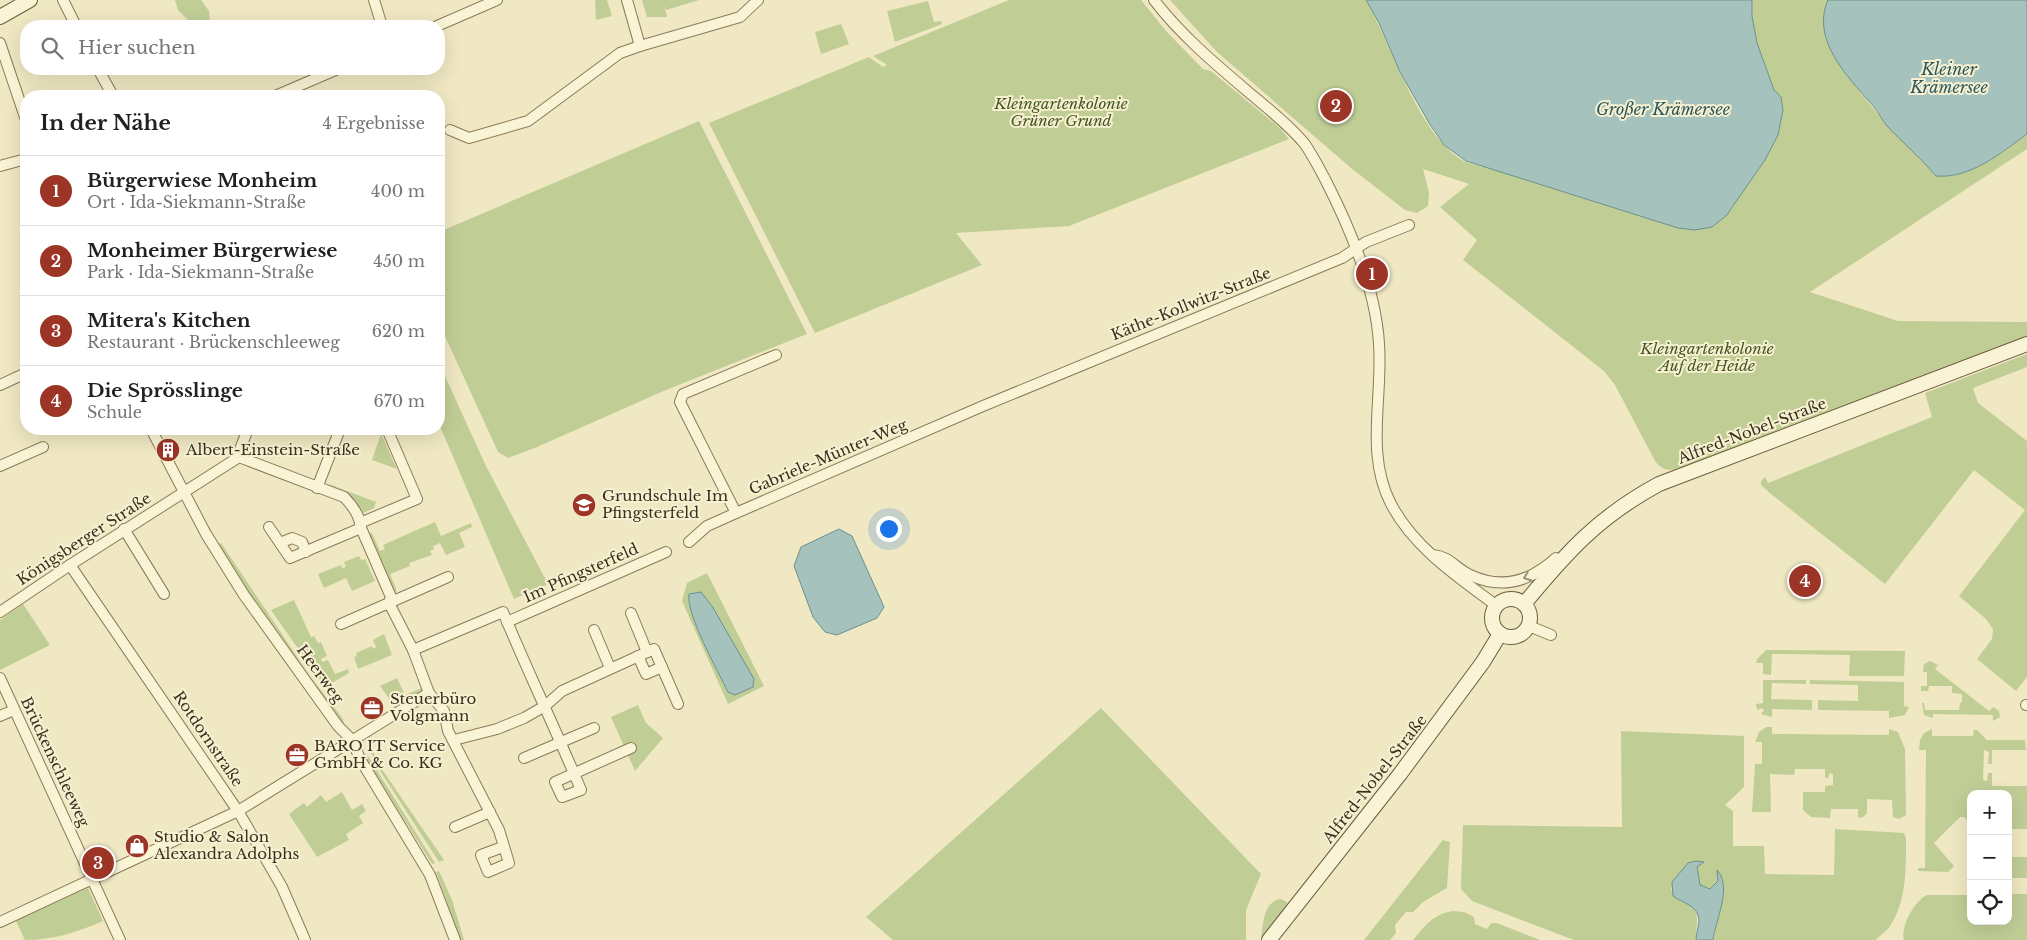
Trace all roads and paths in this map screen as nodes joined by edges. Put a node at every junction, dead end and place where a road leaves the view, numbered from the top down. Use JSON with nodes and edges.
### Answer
{"nodes":[{"id":1,"x":30,"y":0,"type":"edge"},
{"id":2,"x":63,"y":0,"type":"edge"},
{"id":3,"x":374,"y":0,"type":"edge"},
{"id":4,"x":497,"y":0,"type":"edge"},
{"id":5,"x":627,"y":0,"type":"edge"},
{"id":6,"x":758,"y":0,"type":"edge"},
{"id":7,"x":1154,"y":0,"type":"edge"},
{"id":8,"x":0,"y":17,"type":"edge"},
{"id":9,"x":73,"y":20,"type":"edge"},
{"id":10,"x":380,"y":20,"type":"edge"},
{"id":11,"x":445,"y":23,"type":"edge"},
{"id":12,"x":0,"y":44,"type":"edge"},
{"id":13,"x":640,"y":46,"type":"junction"},
{"id":14,"x":101,"y":75,"type":"edge"},
{"id":15,"x":324,"y":75,"type":"edge"},
{"id":16,"x":110,"y":90,"type":"edge"},
{"id":17,"x":289,"y":90,"type":"edge"},
{"id":18,"x":20,"y":102,"type":"edge"},
{"id":19,"x":450,"y":130,"type":"dead end"},
{"id":20,"x":20,"y":161,"type":"edge"},
{"id":21,"x":0,"y":166,"type":"edge"},
{"id":22,"x":1409,"y":225,"type":"dead end"},
{"id":23,"x":1355,"y":249,"type":"junction"},
{"id":24,"x":2027,"y":344,"type":"edge"},
{"id":25,"x":776,"y":355,"type":"dead end"},
{"id":26,"x":20,"y":376,"type":"edge"},
{"id":27,"x":0,"y":385,"type":"edge"},
{"id":28,"x":983,"y":406,"type":"joint"},
{"id":29,"x":154,"y":435,"type":"edge"},
{"id":30,"x":246,"y":435,"type":"edge"},
{"id":31,"x":338,"y":435,"type":"edge"},
{"id":32,"x":390,"y":435,"type":"edge"},
{"id":33,"x":43,"y":447,"type":"dead end"},
{"id":34,"x":239,"y":457,"type":"junction"},
{"id":35,"x":0,"y":466,"type":"edge"},
{"id":36,"x":317,"y":488,"type":"junction"},
{"id":37,"x":186,"y":491,"type":"junction"},
{"id":38,"x":736,"y":513,"type":"junction"},
{"id":39,"x":360,"y":526,"type":"junction"},
{"id":40,"x":270,"y":527,"type":"dead end"},
{"id":41,"x":124,"y":529,"type":"junction"},
{"id":42,"x":689,"y":542,"type":"dead end"},
{"id":43,"x":280,"y":544,"type":"junction"},
{"id":44,"x":306,"y":552,"type":"junction"},
{"id":45,"x":666,"y":552,"type":"dead end"},
{"id":46,"x":1568,"y":553,"type":"junction"},
{"id":47,"x":1432,"y":555,"type":"junction"},
{"id":48,"x":70,"y":565,"type":"junction"},
{"id":49,"x":448,"y":577,"type":"dead end"},
{"id":50,"x":164,"y":594,"type":"dead end"},
{"id":51,"x":389,"y":603,"type":"junction"},
{"id":52,"x":1524,"y":604,"type":"junction"},
{"id":53,"x":1497,"y":606,"type":"junction"},
{"id":54,"x":0,"y":612,"type":"edge"},
{"id":55,"x":631,"y":614,"type":"dead end"},
{"id":56,"x":505,"y":617,"type":"junction"},
{"id":57,"x":341,"y":624,"type":"dead end"},
{"id":58,"x":1529,"y":626,"type":"junction"},
{"id":59,"x":594,"y":630,"type":"dead end"},
{"id":60,"x":1500,"y":634,"type":"junction"},
{"id":61,"x":1551,"y":634,"type":"dead end"},
{"id":62,"x":414,"y":650,"type":"junction"},
{"id":63,"x":643,"y":654,"type":"junction"},
{"id":64,"x":662,"y":667,"type":"junction"},
{"id":65,"x":610,"y":668,"type":"junction"},
{"id":66,"x":0,"y":678,"type":"edge"},
{"id":67,"x":429,"y":694,"type":"junction"},
{"id":68,"x":678,"y":704,"type":"dead end"},
{"id":69,"x":545,"y":706,"type":"junction"},
{"id":70,"x":14,"y":710,"type":"junction"},
{"id":71,"x":0,"y":716,"type":"edge"},
{"id":72,"x":594,"y":728,"type":"dead end"},
{"id":73,"x":352,"y":740,"type":"junction"},
{"id":74,"x":454,"y":740,"type":"junction"},
{"id":75,"x":560,"y":743,"type":"junction"},
{"id":76,"x":631,"y":748,"type":"dead end"},
{"id":77,"x":524,"y":758,"type":"dead end"},
{"id":78,"x":238,"y":811,"type":"junction"},
{"id":79,"x":490,"y":812,"type":"junction"},
{"id":80,"x":454,"y":827,"type":"dead end"},
{"id":81,"x":503,"y":846,"type":"dead end"},
{"id":82,"x":93,"y":880,"type":"junction"},
{"id":83,"x":0,"y":922,"type":"edge"},
{"id":84,"x":120,"y":940,"type":"edge"},
{"id":85,"x":304,"y":940,"type":"edge"},
{"id":86,"x":455,"y":940,"type":"edge"},
{"id":87,"x":1269,"y":940,"type":"edge"}],
"edges":[{"from":1,"to":8,"type":"street"},
{"from":2,"to":9,"type":"street"},
{"from":3,"to":10,"type":"street"},
{"from":4,"to":11,"type":"street"},
{"from":5,"to":13,"type":"street"},
{"from":6,"to":13,"type":"street"},
{"from":7,"to":23,"type":"street"},
{"from":12,"to":18,"type":"street"},
{"from":13,"to":19,"type":"street"},
{"from":14,"to":16,"type":"street"},
{"from":15,"to":17,"type":"street"},
{"from":20,"to":21,"type":"street"},
{"from":22,"to":23,"type":"street","name":"Käthe-Kollwitz-Straße"},
{"from":23,"to":28,"type":"street","name":"Käthe-Kollwitz-Straße"},
{"from":23,"to":47,"type":"street"},
{"from":24,"to":46,"type":"street","name":"Alfred-Nobel-Straße"},
{"from":25,"to":38,"type":"street"},
{"from":26,"to":27,"type":"street"},
{"from":28,"to":38,"type":"street","name":"Gabriele-Münter-Weg"},
{"from":29,"to":37,"type":"street","name":"Heerweg"},
{"from":30,"to":34,"type":"street"},
{"from":31,"to":36,"type":"street"},
{"from":32,"to":39,"type":"street"},
{"from":33,"to":35,"type":"street"},
{"from":34,"to":36,"type":"street"},
{"from":34,"to":37,"type":"street"},
{"from":36,"to":39,"type":"street"},
{"from":37,"to":41,"type":"street","name":"Königsberger Straße"},
{"from":37,"to":73,"type":"street","name":"Heerweg"},
{"from":38,"to":42,"type":"street","name":"Gabriele-Münter-Weg"},
{"from":39,"to":44,"type":"street"},
{"from":39,"to":51,"type":"street"},
{"from":40,"to":43,"type":"street"},
{"from":41,"to":48,"type":"street","name":"Königsberger Straße"},
{"from":41,"to":50,"type":"street"},
{"from":43,"to":44,"type":"street"},
{"from":43,"to":44,"type":"street"},
{"from":45,"to":56,"type":"street","name":"Im Pfingsterfeld"},
{"from":46,"to":47,"type":"street","one_way":true},
{"from":46,"to":52,"type":"street","name":"Alfred-Nobel-Straße"},
{"from":47,"to":53,"type":"street"},
{"from":48,"to":54,"type":"street","name":"Königsberger Straße"},
{"from":48,"to":78,"type":"street","name":"Rotdornstraße"},
{"from":49,"to":51,"type":"street"},
{"from":51,"to":57,"type":"street"},
{"from":51,"to":62,"type":"street"},
{"from":52,"to":53,"type":"street"},
{"from":52,"to":58,"type":"street"},
{"from":53,"to":60,"type":"street"},
{"from":55,"to":63,"type":"street"},
{"from":56,"to":62,"type":"street","name":"Im Pfingsterfeld"},
{"from":56,"to":69,"type":"street"},
{"from":58,"to":60,"type":"street"},
{"from":58,"to":61,"type":"street"},
{"from":59,"to":65,"type":"street"},
{"from":60,"to":87,"type":"street","name":"Alfred-Nobel-Straße"},
{"from":62,"to":67,"type":"street"},
{"from":63,"to":64,"type":"street"},
{"from":63,"to":64,"type":"street"},
{"from":63,"to":65,"type":"street"},
{"from":64,"to":68,"type":"street"},
{"from":65,"to":69,"type":"street"},
{"from":66,"to":70,"type":"street","name":"Brückenschleeweg"},
{"from":67,"to":73,"type":"street"},
{"from":67,"to":74,"type":"street"},
{"from":69,"to":74,"type":"street"},
{"from":69,"to":75,"type":"street"},
{"from":70,"to":71,"type":"street"},
{"from":70,"to":82,"type":"street","name":"Brückenschleeweg"},
{"from":72,"to":75,"type":"street"},
{"from":73,"to":78,"type":"street"},
{"from":73,"to":86,"type":"street","name":"Heerweg"},
{"from":74,"to":79,"type":"street"},
{"from":75,"to":76,"type":"street"},
{"from":75,"to":77,"type":"street"},
{"from":78,"to":82,"type":"street"},
{"from":78,"to":85,"type":"street","name":"Rotdornstraße"},
{"from":79,"to":80,"type":"street"},
{"from":79,"to":81,"type":"street"},
{"from":82,"to":83,"type":"street"},
{"from":82,"to":84,"type":"street","name":"Brückenschleeweg"}]}
